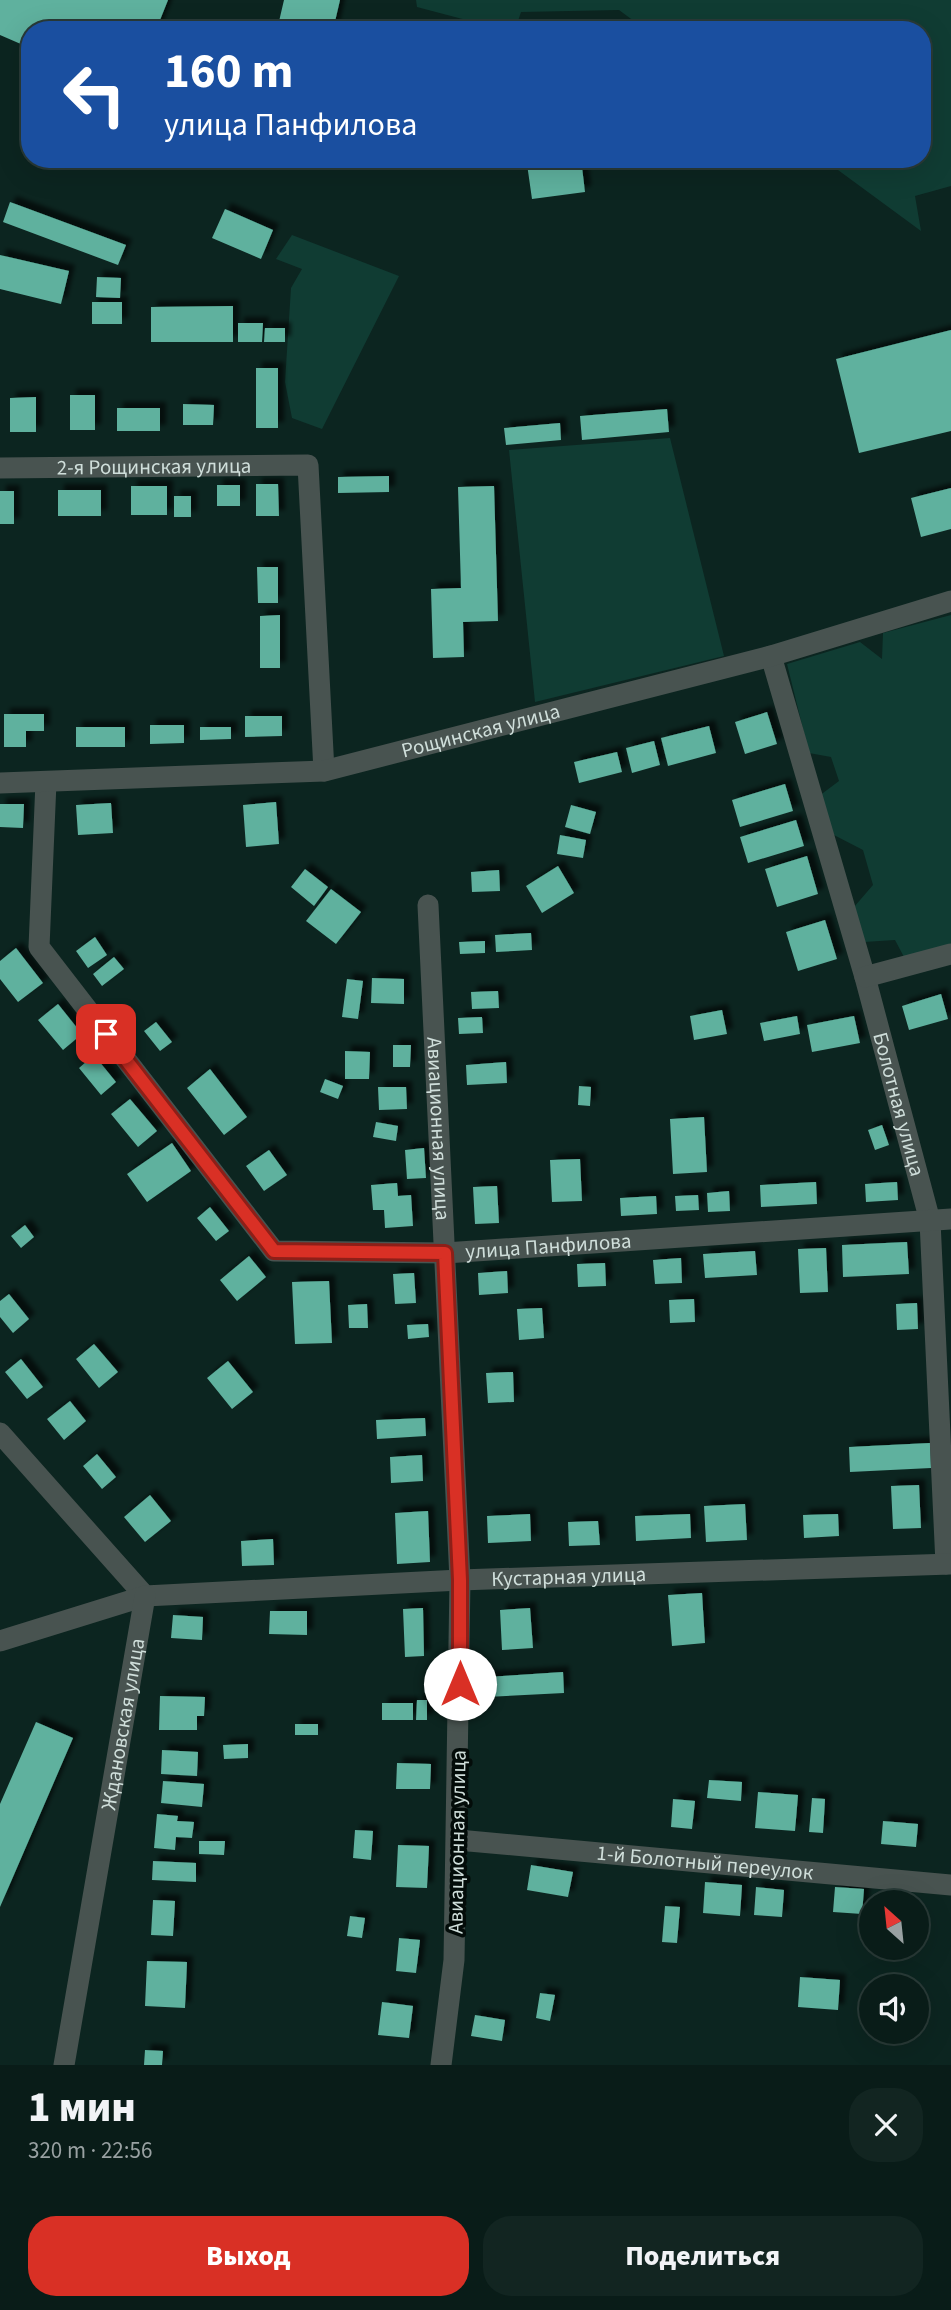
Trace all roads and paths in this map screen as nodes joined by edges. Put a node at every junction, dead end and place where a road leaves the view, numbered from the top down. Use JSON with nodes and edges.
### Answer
{"nodes":[{"id":1,"x":0,"y":468,"type":"edge"},
{"id":2,"x":951,"y":601,"type":"edge"},
{"id":3,"x":771,"y":656,"type":"junction"},
{"id":4,"x":324,"y":771,"type":"junction"},
{"id":5,"x":46,"y":782,"type":"junction"},
{"id":6,"x":0,"y":783,"type":"edge"},
{"id":7,"x":428,"y":905,"type":"dead end"},
{"id":8,"x":951,"y":954,"type":"edge"},
{"id":9,"x":865,"y":977,"type":"junction"},
{"id":10,"x":940,"y":1220,"type":"edge"},
{"id":11,"x":445,"y":1253,"type":"junction"},
{"id":12,"x":0,"y":1433,"type":"edge"},
{"id":13,"x":948,"y":1564,"type":"edge"},
{"id":14,"x":460,"y":1580,"type":"junction"},
{"id":15,"x":145,"y":1596,"type":"junction"},
{"id":16,"x":0,"y":1641,"type":"edge"},
{"id":17,"x":458,"y":1840,"type":"junction"},
{"id":18,"x":951,"y":1885,"type":"edge"},
{"id":19,"x":64,"y":2065,"type":"edge"},
{"id":20,"x":441,"y":2065,"type":"edge"}],
"edges":[{"from":1,"to":4,"type":"street","name":"2-я Рощинская улица"},
{"from":2,"to":3,"type":"street","name":"Рощинская улица"},
{"from":3,"to":4,"type":"street","name":"Рощинская улица"},
{"from":3,"to":9,"type":"street","name":"Болотная улица"},
{"from":4,"to":5,"type":"street","name":"Рощинская улица"},
{"from":5,"to":6,"type":"street","name":"Рощинская улица"},
{"from":5,"to":11,"type":"street","name":"улица Панфилова"},
{"from":7,"to":11,"type":"street","name":"Авиационная улица"},
{"from":8,"to":9,"type":"street"},
{"from":9,"to":10,"type":"street","name":"Болотная улица"},
{"from":10,"to":11,"type":"street","name":"улица Панфилова"},
{"from":10,"to":13,"type":"street","name":"Болотная улица"},
{"from":11,"to":14,"type":"street","name":"Авиационная улица"},
{"from":12,"to":15,"type":"street"},
{"from":13,"to":14,"type":"street","name":"Кустарная улица"},
{"from":14,"to":15,"type":"street","name":"Кустарная улица"},
{"from":14,"to":17,"type":"street","name":"Авиационная улица"},
{"from":15,"to":16,"type":"street","name":"Кустарная улица"},
{"from":15,"to":19,"type":"street","name":"Ждановская улица"},
{"from":17,"to":18,"type":"street","name":"1-й Болотный переулок"},
{"from":17,"to":20,"type":"street","name":"Авиационная улица"}]}
